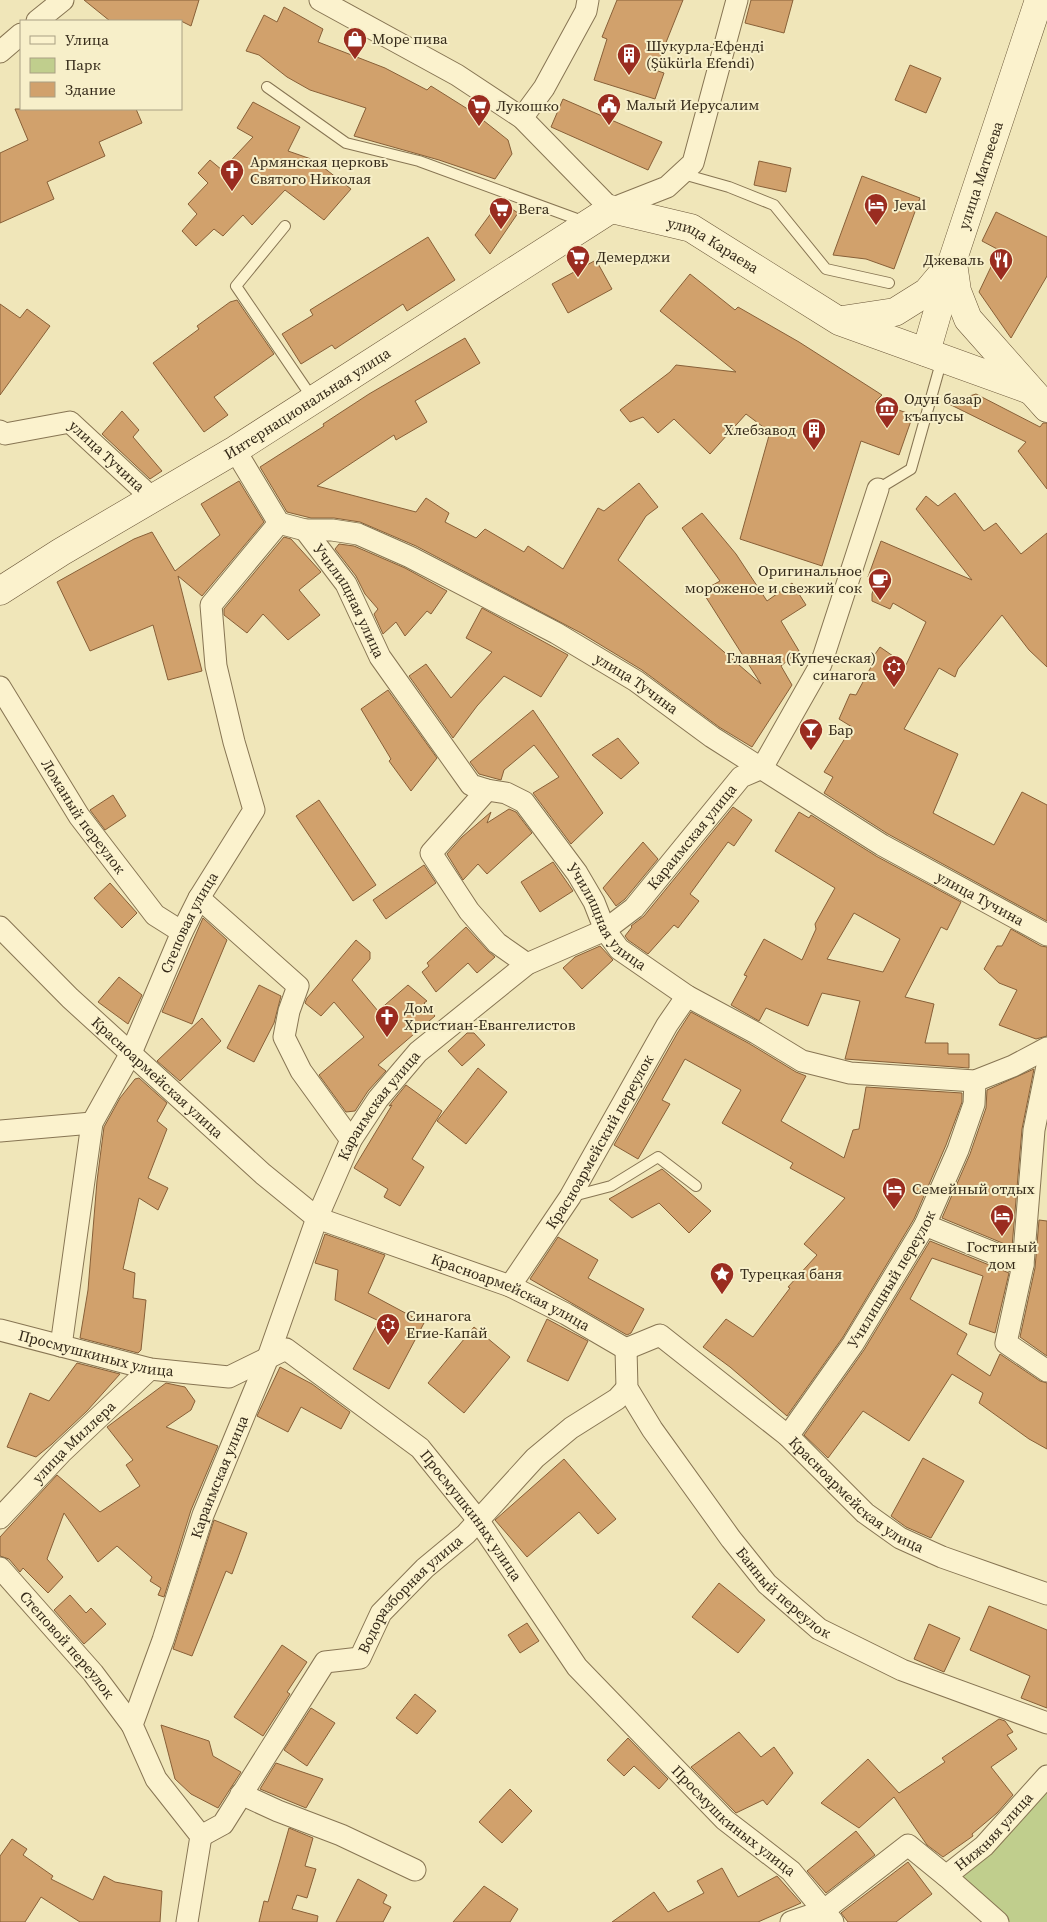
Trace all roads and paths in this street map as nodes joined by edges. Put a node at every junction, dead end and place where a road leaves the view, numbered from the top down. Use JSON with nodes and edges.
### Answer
{"nodes":[{"id":1,"x":63,"y":0,"type":"edge"},
{"id":2,"x":320,"y":0,"type":"edge"},
{"id":3,"x":588,"y":0,"type":"edge"},
{"id":4,"x":736,"y":0,"type":"edge"},
{"id":5,"x":1040,"y":0,"type":"edge"},
{"id":6,"x":38,"y":20,"type":"edge"},
{"id":7,"x":20,"y":35,"type":"edge"},
{"id":8,"x":0,"y":52,"type":"edge"},
{"id":9,"x":267,"y":87,"type":"dead end"},
{"id":10,"x":522,"y":118,"type":"junction"},
{"id":11,"x":682,"y":173,"type":"junction"},
{"id":12,"x":600,"y":216,"type":"junction"},
{"id":13,"x":285,"y":226,"type":"dead end"},
{"id":14,"x":953,"y":259,"type":"junction"},
{"id":15,"x":890,"y":283,"type":"dead end"},
{"id":16,"x":839,"y":321,"type":"junction"},
{"id":17,"x":934,"y":355,"type":"junction"},
{"id":18,"x":1038,"y":399,"type":"edge"},
{"id":19,"x":314,"y":400,"type":"junction"},
{"id":20,"x":2,"y":433,"type":"edge"},
{"id":21,"x":235,"y":450,"type":"junction"},
{"id":22,"x":878,"y":489,"type":"joint"},
{"id":23,"x":152,"y":498,"type":"junction"},
{"id":24,"x":279,"y":523,"type":"junction"},
{"id":25,"x":305,"y":530,"type":"junction"},
{"id":26,"x":0,"y":591,"type":"edge"},
{"id":27,"x":0,"y":687,"type":"edge"},
{"id":28,"x":762,"y":768,"type":"junction"},
{"id":29,"x":487,"y":790,"type":"junction"},
{"id":30,"x":199,"y":898,"type":"junction"},
{"id":31,"x":0,"y":927,"type":"edge"},
{"id":32,"x":605,"y":930,"type":"junction"},
{"id":33,"x":182,"y":932,"type":"junction"},
{"id":34,"x":1047,"y":936,"type":"edge"},
{"id":35,"x":526,"y":964,"type":"junction"},
{"id":36,"x":687,"y":996,"type":"junction"},
{"id":37,"x":1047,"y":1048,"type":"edge"},
{"id":38,"x":131,"y":1053,"type":"junction"},
{"id":39,"x":1047,"y":1066,"type":"edge"},
{"id":40,"x":975,"y":1082,"type":"junction"},
{"id":41,"x":92,"y":1123,"type":"junction"},
{"id":42,"x":0,"y":1131,"type":"edge"},
{"id":43,"x":351,"y":1140,"type":"junction"},
{"id":44,"x":696,"y":1186,"type":"dead end"},
{"id":45,"x":570,"y":1197,"type":"junction"},
{"id":46,"x":317,"y":1218,"type":"junction"},
{"id":47,"x":925,"y":1224,"type":"junction"},
{"id":48,"x":1023,"y":1265,"type":"junction"},
{"id":49,"x":510,"y":1286,"type":"junction"},
{"id":50,"x":0,"y":1330,"type":"edge"},
{"id":51,"x":61,"y":1346,"type":"junction"},
{"id":52,"x":626,"y":1349,"type":"junction"},
{"id":53,"x":267,"y":1360,"type":"junction"},
{"id":54,"x":150,"y":1369,"type":"junction"},
{"id":55,"x":1047,"y":1371,"type":"edge"},
{"id":56,"x":627,"y":1388,"type":"junction"},
{"id":57,"x":788,"y":1436,"type":"junction"},
{"id":58,"x":0,"y":1518,"type":"edge"},
{"id":59,"x":478,"y":1520,"type":"junction"},
{"id":60,"x":0,"y":1568,"type":"edge"},
{"id":61,"x":1047,"y":1594,"type":"edge"},
{"id":62,"x":1047,"y":1724,"type":"edge"},
{"id":63,"x":132,"y":1725,"type":"junction"},
{"id":64,"x":1047,"y":1776,"type":"edge"},
{"id":65,"x":241,"y":1794,"type":"junction"},
{"id":66,"x":202,"y":1836,"type":"junction"},
{"id":67,"x":414,"y":1870,"type":"dead end"},
{"id":68,"x":946,"y":1876,"type":"junction"},
{"id":69,"x":828,"y":1917,"type":"edge"},
{"id":70,"x":187,"y":1922,"type":"edge"},
{"id":71,"x":791,"y":1922,"type":"edge"},
{"id":72,"x":998,"y":1922,"type":"edge"}],
"edges":[{"from":1,"to":6,"type":"street"},
{"from":2,"to":10,"type":"street"},
{"from":3,"to":10,"type":"street"},
{"from":4,"to":11,"type":"street"},
{"from":5,"to":14,"type":"main road","name":"улица Матвеева"},
{"from":7,"to":8,"type":"street"},
{"from":9,"to":12,"type":"lane"},
{"from":10,"to":12,"type":"street"},
{"from":11,"to":12,"type":"street"},
{"from":11,"to":15,"type":"lane"},
{"from":12,"to":16,"type":"main road","name":"улица Караева"},
{"from":12,"to":19,"type":"main road","name":"Интернациональная улица"},
{"from":13,"to":19,"type":"lane"},
{"from":14,"to":16,"type":"main road"},
{"from":14,"to":17,"type":"main road","name":"улица Матвеева"},
{"from":14,"to":18,"type":"main road"},
{"from":16,"to":17,"type":"main road","name":"улица Караева"},
{"from":17,"to":18,"type":"main road","name":"улица Караева"},
{"from":17,"to":22,"type":"lane"},
{"from":19,"to":21,"type":"main road","name":"Интернациональная улица"},
{"from":20,"to":23,"type":"street","name":"улица Тучина"},
{"from":21,"to":23,"type":"main road","name":"Интернациональная улица"},
{"from":21,"to":24,"type":"street"},
{"from":22,"to":28,"type":"street"},
{"from":23,"to":26,"type":"main road","name":"Интернациональная улица"},
{"from":24,"to":25,"type":"street","name":"улица Тучина"},
{"from":24,"to":30,"type":"street","name":"Степовая улица"},
{"from":25,"to":28,"type":"street","name":"улица Тучина"},
{"from":25,"to":29,"type":"street","name":"Училищная улица"},
{"from":27,"to":33,"type":"street","name":"Ломаный переулок"},
{"from":28,"to":32,"type":"street","name":"Караимская улица"},
{"from":28,"to":34,"type":"street","name":"улица Тучина"},
{"from":29,"to":32,"type":"street","name":"Училищная улица"},
{"from":29,"to":35,"type":"street"},
{"from":30,"to":33,"type":"street","name":"Степовая улица"},
{"from":30,"to":43,"type":"street"},
{"from":31,"to":38,"type":"street","name":"Красноармейская улица"},
{"from":32,"to":35,"type":"street","name":"Караимская улица"},
{"from":32,"to":36,"type":"street","name":"Училищная улица"},
{"from":33,"to":38,"type":"street","name":"Степовая улица"},
{"from":35,"to":43,"type":"street","name":"Караимская улица"},
{"from":36,"to":40,"type":"street","name":"Училищная улица"},
{"from":36,"to":45,"type":"street","name":"Красноармейский переулок"},
{"from":37,"to":40,"type":"street","name":"Училищная улица"},
{"from":38,"to":41,"type":"street","name":"Степовая улица"},
{"from":38,"to":46,"type":"street","name":"Красноармейская улица"},
{"from":39,"to":48,"type":"street"},
{"from":40,"to":47,"type":"street","name":"Училищный переулок"},
{"from":41,"to":42,"type":"street"},
{"from":41,"to":51,"type":"street","name":"Степовая улица"},
{"from":43,"to":46,"type":"street","name":"Караимская улица"},
{"from":44,"to":45,"type":"lane"},
{"from":45,"to":49,"type":"street","name":"Красноармейский переулок"},
{"from":46,"to":49,"type":"street","name":"Красноармейская улица"},
{"from":46,"to":53,"type":"street","name":"Караимская улица"},
{"from":47,"to":48,"type":"street"},
{"from":47,"to":57,"type":"street","name":"Училищный переулок"},
{"from":48,"to":55,"type":"street"},
{"from":49,"to":52,"type":"street","name":"Красноармейская улица"},
{"from":50,"to":51,"type":"street","name":"Просмушкиных улица"},
{"from":51,"to":54,"type":"street","name":"Просмушкиных улица"},
{"from":52,"to":56,"type":"street","name":"Банный переулок"},
{"from":52,"to":57,"type":"street","name":"Красноармейская улица"},
{"from":53,"to":54,"type":"street","name":"Просмушкиных улица"},
{"from":53,"to":59,"type":"street","name":"Просмушкиных улица"},
{"from":53,"to":63,"type":"street","name":"Караимская улица"},
{"from":54,"to":58,"type":"street","name":"улица Миллера"},
{"from":56,"to":59,"type":"street","name":"Водоразборная улица"},
{"from":56,"to":62,"type":"street","name":"Банный переулок"},
{"from":57,"to":61,"type":"street","name":"Красноармейская улица"},
{"from":59,"to":65,"type":"street","name":"Водоразборная улица"},
{"from":59,"to":69,"type":"street","name":"Просмушкиных улица"},
{"from":60,"to":63,"type":"street","name":"Степовой переулок"},
{"from":63,"to":66,"type":"street"},
{"from":64,"to":68,"type":"street","name":"Нижняя улица"},
{"from":65,"to":66,"type":"street","name":"Водоразборная улица"},
{"from":65,"to":67,"type":"street"},
{"from":66,"to":70,"type":"street"},
{"from":68,"to":69,"type":"street","name":"Нижняя улица"},
{"from":68,"to":72,"type":"street"},
{"from":69,"to":71,"type":"street","name":"Нижняя улица"}]}
